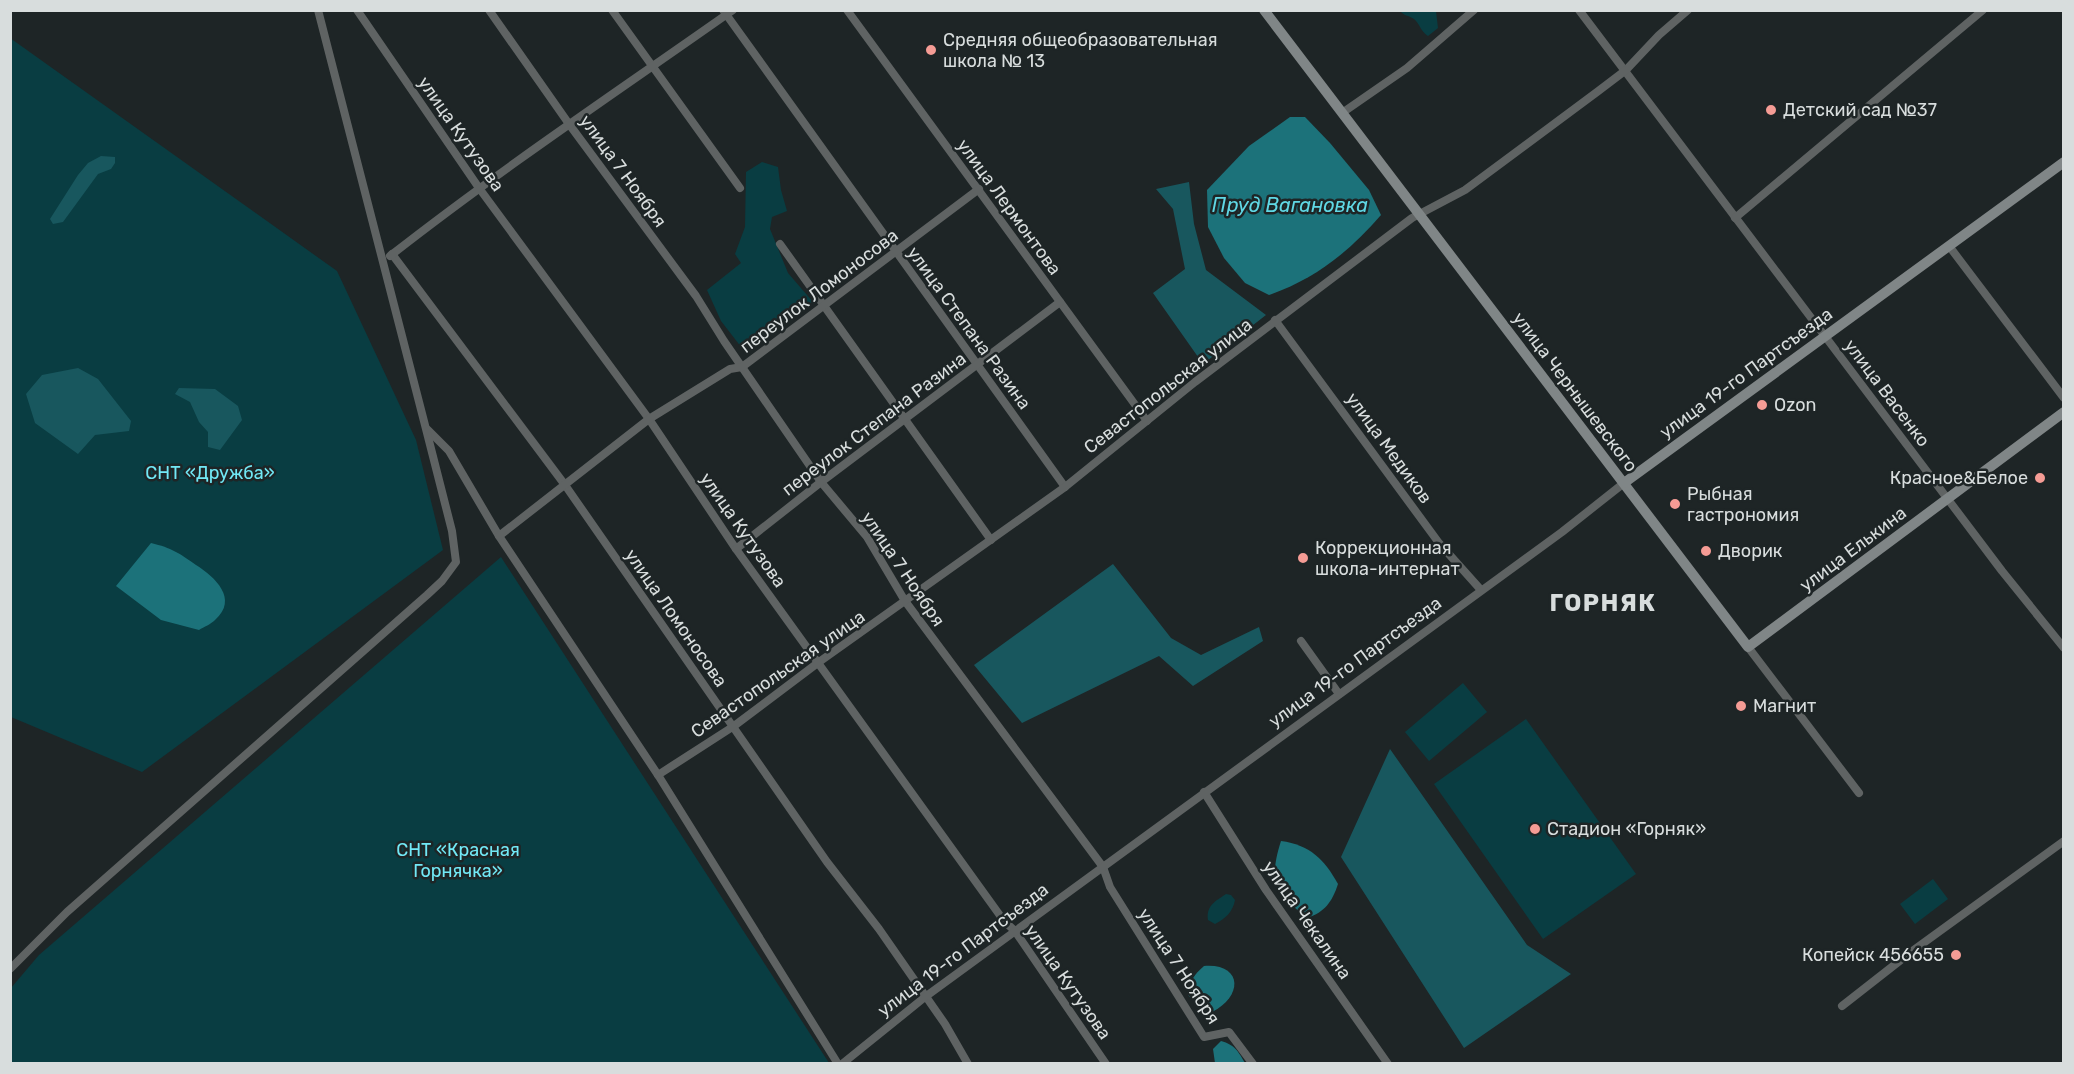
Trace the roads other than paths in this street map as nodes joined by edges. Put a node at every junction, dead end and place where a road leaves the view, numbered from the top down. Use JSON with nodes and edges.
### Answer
{"nodes":[{"id":1,"x":318,"y":10,"type":"edge"},
{"id":2,"x":357,"y":10,"type":"edge"},
{"id":3,"x":489,"y":10,"type":"edge"},
{"id":4,"x":612,"y":10,"type":"edge"},
{"id":5,"x":848,"y":10,"type":"edge"},
{"id":6,"x":1264,"y":10,"type":"edge"},
{"id":7,"x":1474,"y":10,"type":"edge"},
{"id":8,"x":1579,"y":10,"type":"edge"},
{"id":9,"x":1688,"y":10,"type":"edge"},
{"id":10,"x":1983,"y":10,"type":"edge"},
{"id":11,"x":728,"y":12,"type":"edge"},
{"id":12,"x":653,"y":67,"type":"junction"},
{"id":13,"x":1626,"y":70,"type":"junction"},
{"id":14,"x":1342,"y":113,"type":"junction"},
{"id":15,"x":569,"y":124,"type":"junction"},
{"id":16,"x":2064,"y":162,"type":"edge"},
{"id":17,"x":479,"y":188,"type":"junction"},
{"id":18,"x":740,"y":188,"type":"dead end"},
{"id":19,"x":979,"y":189,"type":"junction"},
{"id":20,"x":1418,"y":214,"type":"junction"},
{"id":21,"x":1735,"y":218,"type":"junction"},
{"id":22,"x":780,"y":244,"type":"dead end"},
{"id":23,"x":1949,"y":246,"type":"junction"},
{"id":24,"x":896,"y":252,"type":"junction"},
{"id":25,"x":392,"y":254,"type":"junction"},
{"id":26,"x":383,"y":262,"type":"junction"},
{"id":27,"x":1060,"y":302,"type":"junction"},
{"id":28,"x":824,"y":306,"type":"junction"},
{"id":29,"x":1275,"y":320,"type":"junction"},
{"id":30,"x":1825,"y":336,"type":"junction"},
{"id":31,"x":977,"y":365,"type":"junction"},
{"id":32,"x":742,"y":367,"type":"junction"},
{"id":33,"x":2064,"y":398,"type":"edge"},
{"id":34,"x":2064,"y":412,"type":"edge"},
{"id":35,"x":650,"y":419,"type":"junction"},
{"id":36,"x":904,"y":420,"type":"junction"},
{"id":37,"x":1147,"y":421,"type":"junction"},
{"id":38,"x":426,"y":429,"type":"junction"},
{"id":39,"x":821,"y":482,"type":"junction"},
{"id":40,"x":1624,"y":483,"type":"junction"},
{"id":41,"x":565,"y":485,"type":"junction"},
{"id":42,"x":1065,"y":487,"type":"junction"},
{"id":43,"x":1948,"y":498,"type":"junction"},
{"id":44,"x":500,"y":536,"type":"junction"},
{"id":45,"x":991,"y":540,"type":"junction"},
{"id":46,"x":736,"y":549,"type":"junction"},
{"id":47,"x":1481,"y":590,"type":"junction"},
{"id":48,"x":905,"y":602,"type":"junction"},
{"id":49,"x":1301,"y":641,"type":"dead end"},
{"id":50,"x":1749,"y":647,"type":"junction"},
{"id":51,"x":2064,"y":648,"type":"edge"},
{"id":52,"x":819,"y":662,"type":"junction"},
{"id":53,"x":1339,"y":694,"type":"junction"},
{"id":54,"x":734,"y":726,"type":"junction"},
{"id":55,"x":658,"y":775,"type":"junction"},
{"id":56,"x":1204,"y":792,"type":"junction"},
{"id":57,"x":1859,"y":793,"type":"dead end"},
{"id":58,"x":2064,"y":841,"type":"edge"},
{"id":59,"x":1103,"y":867,"type":"junction"},
{"id":60,"x":1015,"y":931,"type":"junction"},
{"id":61,"x":10,"y":969,"type":"edge"},
{"id":62,"x":926,"y":997,"type":"junction"},
{"id":63,"x":1842,"y":1006,"type":"dead end"},
{"id":64,"x":840,"y":1064,"type":"edge"},
{"id":65,"x":968,"y":1064,"type":"edge"},
{"id":66,"x":1106,"y":1064,"type":"edge"},
{"id":67,"x":1253,"y":1064,"type":"edge"},
{"id":68,"x":1388,"y":1064,"type":"edge"}],
"edges":[{"from":1,"to":26,"type":"street"},
{"from":2,"to":17,"type":"street","name":"улица Кутузова"},
{"from":3,"to":15,"type":"street","name":"улица 7 Ноября"},
{"from":4,"to":12,"type":"street"},
{"from":5,"to":19,"type":"street","name":"улица Лермонтова"},
{"from":6,"to":14,"type":"street","name":"улица Чернышевского"},
{"from":7,"to":14,"type":"street"},
{"from":8,"to":13,"type":"street","name":"улица Васенко"},
{"from":9,"to":13,"type":"street","name":"Севастопольская улица"},
{"from":10,"to":21,"type":"street"},
{"from":11,"to":12,"type":"street"},
{"from":11,"to":24,"type":"street","name":"улица Степана Разина"},
{"from":12,"to":15,"type":"street"},
{"from":12,"to":18,"type":"street"},
{"from":13,"to":20,"type":"street","name":"Севастопольская улица"},
{"from":13,"to":21,"type":"street","name":"улица Васенко"},
{"from":14,"to":20,"type":"street","name":"улица Чернышевского"},
{"from":15,"to":17,"type":"street"},
{"from":15,"to":32,"type":"street","name":"улица 7 Ноября"},
{"from":16,"to":23,"type":"street","name":"улица 19-го Партсъезда"},
{"from":17,"to":25,"type":"street"},
{"from":17,"to":35,"type":"street","name":"улица Кутузова"},
{"from":19,"to":24,"type":"street","name":"переулок Ломоносова"},
{"from":19,"to":27,"type":"street","name":"улица Лермонтова"},
{"from":20,"to":29,"type":"street","name":"Севастопольская улица"},
{"from":20,"to":40,"type":"street","name":"улица Чернышевского"},
{"from":21,"to":30,"type":"street","name":"улица Васенко"},
{"from":22,"to":28,"type":"street"},
{"from":23,"to":30,"type":"street","name":"улица 19-го Партсъезда"},
{"from":23,"to":33,"type":"street"},
{"from":24,"to":28,"type":"street","name":"переулок Ломоносова"},
{"from":24,"to":31,"type":"street","name":"улица Степана Разина"},
{"from":25,"to":26,"type":"street"},
{"from":25,"to":41,"type":"street","name":"улица Ломоносова"},
{"from":26,"to":38,"type":"street"},
{"from":27,"to":31,"type":"street","name":"переулок Степана Разина"},
{"from":27,"to":37,"type":"street","name":"улица Лермонтова"},
{"from":28,"to":32,"type":"street","name":"переулок Ломоносова"},
{"from":28,"to":36,"type":"street"},
{"from":29,"to":37,"type":"street","name":"Севастопольская улица"},
{"from":29,"to":47,"type":"street","name":"улица Медиков"},
{"from":30,"to":40,"type":"street","name":"улица 19-го Партсъезда"},
{"from":30,"to":43,"type":"street","name":"улица Васенко"},
{"from":31,"to":36,"type":"street","name":"переулок Степана Разина"},
{"from":31,"to":42,"type":"street","name":"улица Степана Разина"},
{"from":32,"to":35,"type":"street","name":"переулок Ломоносова"},
{"from":32,"to":39,"type":"street","name":"улица 7 Ноября"},
{"from":34,"to":43,"type":"street","name":"улица Елькина"},
{"from":35,"to":41,"type":"street","name":"переулок Ломоносова"},
{"from":35,"to":46,"type":"street","name":"улица Кутузова"},
{"from":36,"to":39,"type":"street","name":"переулок Степана Разина"},
{"from":36,"to":45,"type":"street"},
{"from":37,"to":42,"type":"street","name":"Севастопольская улица"},
{"from":38,"to":44,"type":"street"},
{"from":38,"to":61,"type":"street"},
{"from":39,"to":46,"type":"street","name":"переулок Степана Разина"},
{"from":39,"to":48,"type":"street","name":"улица 7 Ноября"},
{"from":40,"to":47,"type":"street","name":"улица 19-го Партсъезда"},
{"from":40,"to":50,"type":"street","name":"улица Чернышевского"},
{"from":41,"to":44,"type":"street","name":"переулок Ломоносова"},
{"from":41,"to":54,"type":"street","name":"улица Ломоносова"},
{"from":42,"to":45,"type":"street","name":"Севастопольская улица"},
{"from":43,"to":50,"type":"street","name":"улица Елькина"},
{"from":43,"to":51,"type":"street","name":"улица Васенко"},
{"from":44,"to":55,"type":"street"},
{"from":45,"to":48,"type":"street","name":"Севастопольская улица"},
{"from":46,"to":52,"type":"street","name":"улица Кутузова"},
{"from":47,"to":53,"type":"street","name":"улица 19-го Партсъезда"},
{"from":48,"to":52,"type":"street","name":"Севастопольская улица"},
{"from":48,"to":59,"type":"street","name":"улица 7 Ноября"},
{"from":49,"to":53,"type":"street"},
{"from":50,"to":57,"type":"street","name":"улица Чернышевского"},
{"from":52,"to":54,"type":"street","name":"Севастопольская улица"},
{"from":52,"to":60,"type":"street","name":"улица Кутузова"},
{"from":53,"to":56,"type":"street","name":"улица 19-го Партсъезда"},
{"from":54,"to":55,"type":"street","name":"Севастопольская улица"},
{"from":54,"to":62,"type":"street","name":"улица Ломоносова"},
{"from":55,"to":64,"type":"street"},
{"from":56,"to":59,"type":"street","name":"улица 19-го Партсъезда"},
{"from":56,"to":68,"type":"street","name":"улица Чекалина"},
{"from":58,"to":63,"type":"street"},
{"from":59,"to":60,"type":"street","name":"улица 19-го Партсъезда"},
{"from":59,"to":67,"type":"street","name":"улица 7 Ноября"},
{"from":60,"to":62,"type":"street","name":"улица 19-го Партсъезда"},
{"from":60,"to":66,"type":"street","name":"улица Кутузова"},
{"from":62,"to":64,"type":"street","name":"улица 19-го Партсъезда"},
{"from":62,"to":65,"type":"street","name":"улица Ломоносова"}]}
